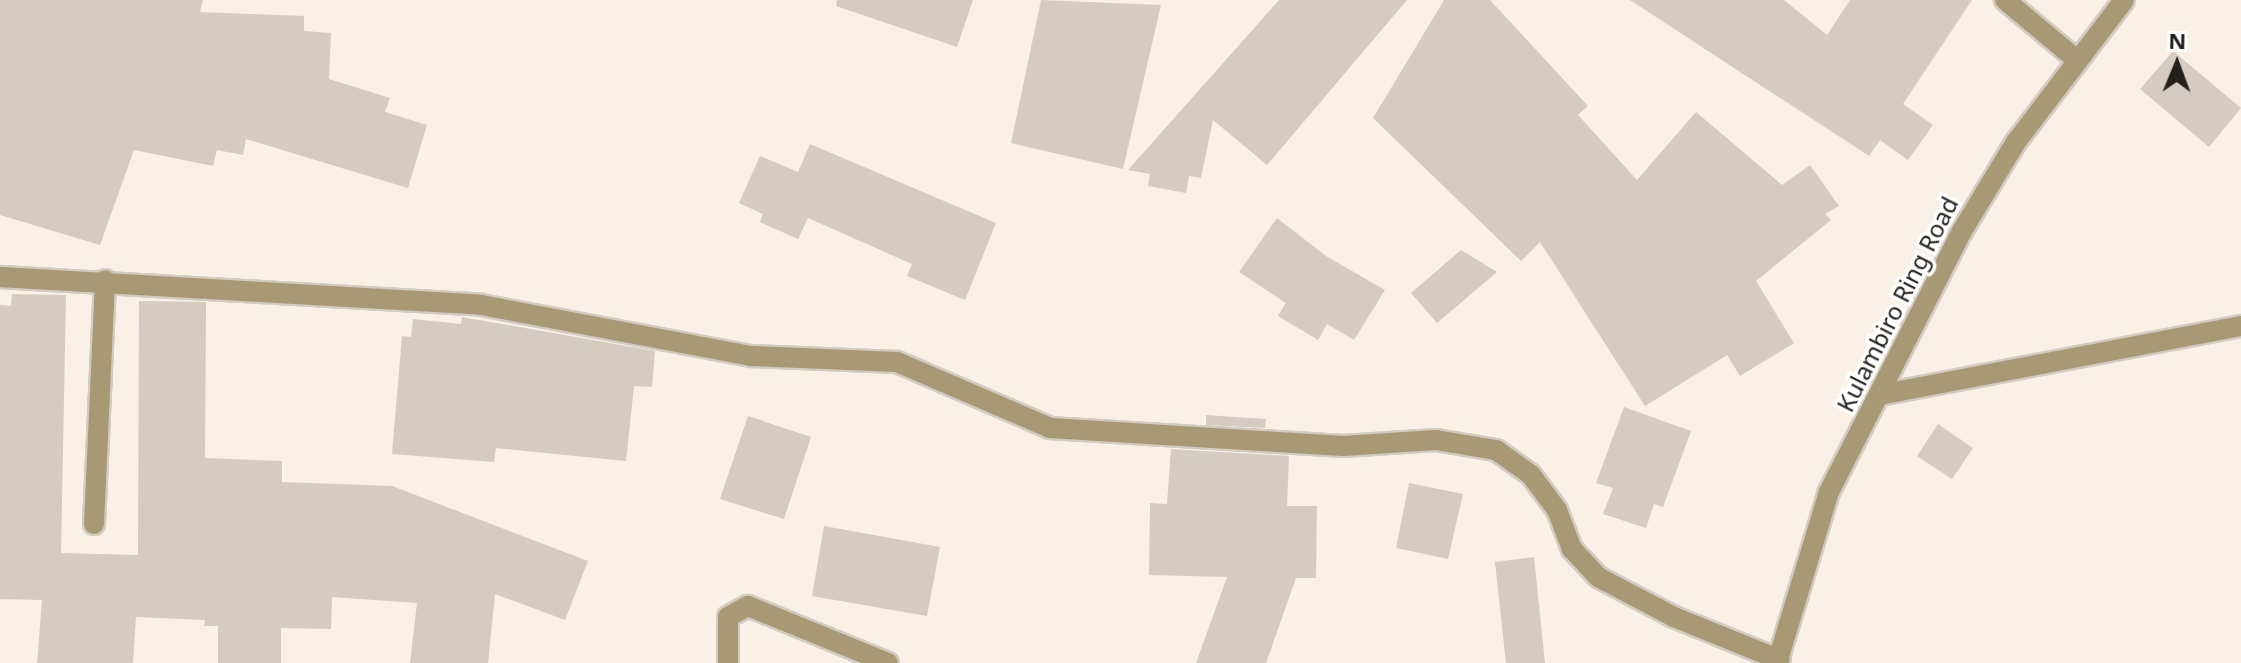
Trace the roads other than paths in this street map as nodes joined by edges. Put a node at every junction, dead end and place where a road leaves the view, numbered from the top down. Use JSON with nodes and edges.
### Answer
{"nodes":[{"id":1,"x":2005,"y":0,"type":"edge"},
{"id":2,"x":2124,"y":0,"type":"edge"},
{"id":3,"x":2077,"y":60,"type":"junction"},
{"id":4,"x":0,"y":277,"type":"edge"},
{"id":5,"x":105,"y":280,"type":"junction"},
{"id":6,"x":2241,"y":326,"type":"edge"},
{"id":7,"x":1879,"y":395,"type":"junction"},
{"id":8,"x":94,"y":524,"type":"dead end"},
{"id":9,"x":1778,"y":662,"type":"edge"},
{"id":10,"x":728,"y":663,"type":"edge"},
{"id":11,"x":888,"y":663,"type":"edge"}],
"edges":[{"from":1,"to":3,"type":"street"},
{"from":2,"to":3,"type":"street","name":"Kulambiro Ring Road"},
{"from":3,"to":7,"type":"street","name":"Kulambiro Ring Road"},
{"from":4,"to":5,"type":"street"},
{"from":5,"to":8,"type":"street"},
{"from":5,"to":9,"type":"street"},
{"from":6,"to":7,"type":"street"},
{"from":7,"to":9,"type":"street","name":"Kulambiro Ring Road"},
{"from":10,"to":11,"type":"street"}]}
